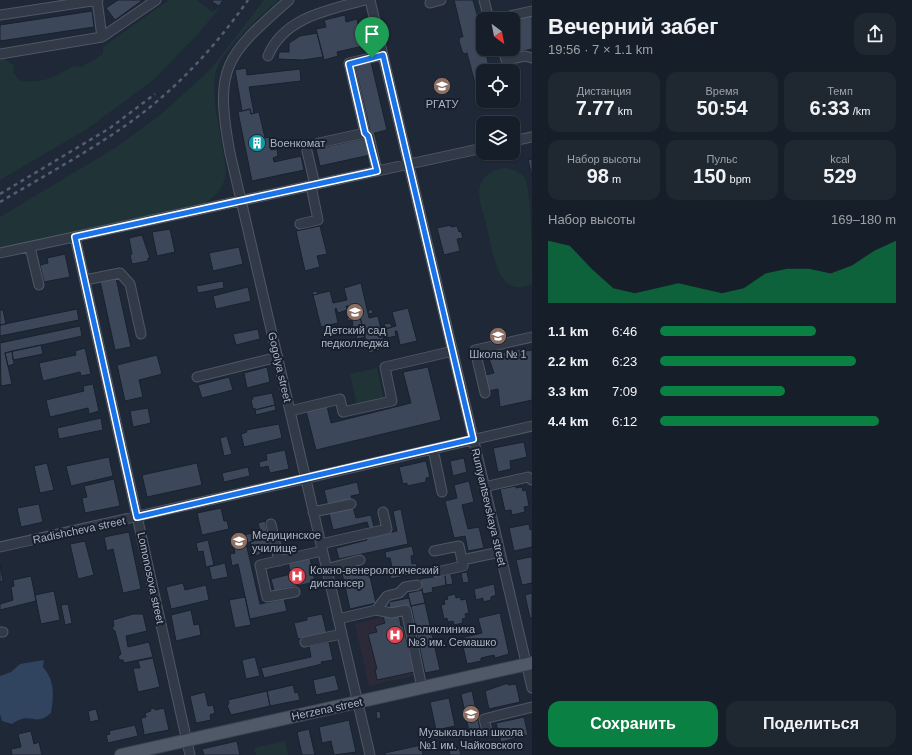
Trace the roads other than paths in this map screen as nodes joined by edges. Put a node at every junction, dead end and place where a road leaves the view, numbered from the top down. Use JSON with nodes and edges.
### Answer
{"nodes":[{"id":1,"x":97,"y":0,"type":"edge"},
{"id":2,"x":156,"y":0,"type":"edge"},
{"id":3,"x":289,"y":0,"type":"edge"},
{"id":4,"x":365,"y":0,"type":"edge"},
{"id":5,"x":370,"y":0,"type":"edge"},
{"id":6,"x":441,"y":0,"type":"edge"},
{"id":7,"x":484,"y":0,"type":"edge"},
{"id":8,"x":430,"y":3,"type":"dead end"},
{"id":9,"x":532,"y":11,"type":"edge"},
{"id":10,"x":487,"y":12,"type":"edge"},
{"id":11,"x":520,"y":14,"type":"edge"},
{"id":12,"x":0,"y":15,"type":"edge"},
{"id":13,"x":102,"y":37,"type":"junction"},
{"id":14,"x":0,"y":54,"type":"edge"},
{"id":15,"x":383,"y":55,"type":"junction"},
{"id":16,"x":268,"y":56,"type":"dead end"},
{"id":17,"x":505,"y":56,"type":"edge"},
{"id":18,"x":532,"y":58,"type":"edge"},
{"id":19,"x":365,"y":133,"type":"junction"},
{"id":20,"x":532,"y":137,"type":"edge"},
{"id":21,"x":520,"y":140,"type":"edge"},
{"id":22,"x":319,"y":143,"type":"dead end"},
{"id":23,"x":476,"y":149,"type":"edge"},
{"id":24,"x":307,"y":151,"type":"dead end"},
{"id":25,"x":408,"y":164,"type":"junction"},
{"id":26,"x":377,"y":171,"type":"junction"},
{"id":27,"x":313,"y":185,"type":"junction"},
{"id":28,"x":241,"y":201,"type":"junction"},
{"id":29,"x":300,"y":224,"type":"dead end"},
{"id":30,"x":75,"y":237,"type":"junction"},
{"id":31,"x":30,"y":247,"type":"junction"},
{"id":32,"x":0,"y":253,"type":"edge"},
{"id":33,"x":85,"y":280,"type":"junction"},
{"id":34,"x":39,"y":285,"type":"dead end"},
{"id":35,"x":141,"y":334,"type":"dead end"},
{"id":36,"x":532,"y":337,"type":"edge"},
{"id":37,"x":453,"y":352,"type":"junction"},
{"id":38,"x":278,"y":357,"type":"junction"},
{"id":39,"x":197,"y":377,"type":"dead end"},
{"id":40,"x":484,"y":393,"type":"dead end"},
{"id":41,"x":290,"y":411,"type":"junction"},
{"id":42,"x":532,"y":426,"type":"edge"},
{"id":43,"x":473,"y":439,"type":"junction"},
{"id":44,"x":433,"y":449,"type":"junction"},
{"id":45,"x":305,"y":479,"type":"junction"},
{"id":46,"x":532,"y":480,"type":"edge"},
{"id":47,"x":484,"y":487,"type":"junction"},
{"id":48,"x":442,"y":492,"type":"dead end"},
{"id":49,"x":351,"y":504,"type":"dead end"},
{"id":50,"x":313,"y":512,"type":"junction"},
{"id":51,"x":383,"y":512,"type":"dead end"},
{"id":52,"x":137,"y":517,"type":"junction"},
{"id":53,"x":271,"y":524,"type":"dead end"},
{"id":54,"x":0,"y":547,"type":"edge"},
{"id":55,"x":321,"y":548,"type":"junction"},
{"id":56,"x":434,"y":551,"type":"dead end"},
{"id":57,"x":500,"y":552,"type":"junction"},
{"id":58,"x":360,"y":560,"type":"dead end"},
{"id":59,"x":462,"y":560,"type":"junction"},
{"id":60,"x":279,"y":561,"type":"junction"},
{"id":61,"x":326,"y":569,"type":"junction"},
{"id":62,"x":437,"y":572,"type":"dead end"},
{"id":63,"x":417,"y":585,"type":"dead end"},
{"id":64,"x":295,"y":592,"type":"dead end"},
{"id":65,"x":376,"y":610,"type":"junction"},
{"id":66,"x":338,"y":619,"type":"junction"},
{"id":67,"x":341,"y":634,"type":"junction"},
{"id":68,"x":305,"y":642,"type":"dead end"},
{"id":69,"x":529,"y":664,"type":"edge"},
{"id":70,"x":422,"y":688,"type":"junction"},
{"id":71,"x":532,"y":688,"type":"edge"},
{"id":72,"x":358,"y":703,"type":"junction"},
{"id":73,"x":532,"y":707,"type":"edge"},
{"id":74,"x":487,"y":731,"type":"dead end"},
{"id":75,"x":186,"y":740,"type":"junction"},
{"id":76,"x":121,"y":755,"type":"edge"},
{"id":77,"x":190,"y":755,"type":"edge"},
{"id":78,"x":370,"y":755,"type":"edge"}],
"edges":[{"from":1,"to":12,"type":"street"},
{"from":1,"to":13,"type":"street"},
{"from":2,"to":13,"type":"street"},
{"from":3,"to":28,"type":"street","name":"Gogolya street"},
{"from":4,"to":16,"type":"street"},
{"from":5,"to":15,"type":"street","name":"Rumyantsevskaya street"},
{"from":6,"to":8,"type":"street"},
{"from":7,"to":10,"type":"street"},
{"from":9,"to":11,"type":"street"},
{"from":13,"to":14,"type":"street"},
{"from":15,"to":19,"type":"street"},
{"from":15,"to":25,"type":"street","name":"Rumyantsevskaya street"},
{"from":17,"to":18,"type":"street"},
{"from":19,"to":22,"type":"street"},
{"from":19,"to":26,"type":"street"},
{"from":20,"to":21,"type":"street"},
{"from":23,"to":25,"type":"street"},
{"from":24,"to":27,"type":"street"},
{"from":25,"to":26,"type":"street"},
{"from":25,"to":37,"type":"street","name":"Rumyantsevskaya street"},
{"from":26,"to":27,"type":"street"},
{"from":27,"to":28,"type":"street"},
{"from":27,"to":29,"type":"street"},
{"from":28,"to":30,"type":"street"},
{"from":28,"to":38,"type":"street","name":"Gogolya street"},
{"from":30,"to":31,"type":"street"},
{"from":30,"to":33,"type":"street","name":"Lomonosova street"},
{"from":31,"to":32,"type":"street"},
{"from":31,"to":34,"type":"street"},
{"from":33,"to":35,"type":"street"},
{"from":33,"to":52,"type":"street","name":"Lomonosova street"},
{"from":36,"to":40,"type":"street"},
{"from":37,"to":41,"type":"street"},
{"from":37,"to":43,"type":"street","name":"Rumyantsevskaya street"},
{"from":38,"to":39,"type":"street"},
{"from":38,"to":41,"type":"street","name":"Gogolya street"},
{"from":41,"to":45,"type":"street","name":"Gogolya street"},
{"from":42,"to":43,"type":"street","name":"Radishcheva street"},
{"from":43,"to":44,"type":"street","name":"Radishcheva street"},
{"from":43,"to":47,"type":"street","name":"Rumyantsevskaya street"},
{"from":44,"to":45,"type":"street","name":"Radishcheva street"},
{"from":44,"to":48,"type":"street"},
{"from":45,"to":50,"type":"street","name":"Gogolya street"},
{"from":45,"to":52,"type":"street","name":"Radishcheva street"},
{"from":46,"to":47,"type":"street"},
{"from":47,"to":57,"type":"street","name":"Rumyantsevskaya street"},
{"from":49,"to":50,"type":"street"},
{"from":50,"to":55,"type":"street","name":"Gogolya street"},
{"from":51,"to":55,"type":"street"},
{"from":52,"to":54,"type":"street","name":"Radishcheva street"},
{"from":52,"to":75,"type":"street","name":"Lomonosova street"},
{"from":53,"to":60,"type":"street"},
{"from":55,"to":60,"type":"street"},
{"from":55,"to":61,"type":"street","name":"Gogolya street"},
{"from":56,"to":59,"type":"street"},
{"from":57,"to":59,"type":"street"},
{"from":57,"to":69,"type":"street","name":"Rumyantsevskaya street"},
{"from":58,"to":61,"type":"street"},
{"from":59,"to":62,"type":"street"},
{"from":60,"to":64,"type":"street"},
{"from":61,"to":66,"type":"street","name":"Gogolya street"},
{"from":63,"to":65,"type":"street"},
{"from":65,"to":66,"type":"street"},
{"from":65,"to":70,"type":"street"},
{"from":66,"to":67,"type":"street","name":"Gogolya street"},
{"from":67,"to":68,"type":"street"},
{"from":67,"to":72,"type":"street","name":"Gogolya street"},
{"from":69,"to":70,"type":"main road","name":"Herzena street"},
{"from":69,"to":71,"type":"street","name":"Rumyantsevskaya street"},
{"from":70,"to":72,"type":"main road","name":"Herzena street"},
{"from":72,"to":75,"type":"main road","name":"Herzena street"},
{"from":72,"to":78,"type":"street","name":"Gogolya street"},
{"from":73,"to":74,"type":"street"},
{"from":75,"to":76,"type":"main road","name":"Herzena street"},
{"from":75,"to":77,"type":"street","name":"Lomonosova street"}]}
